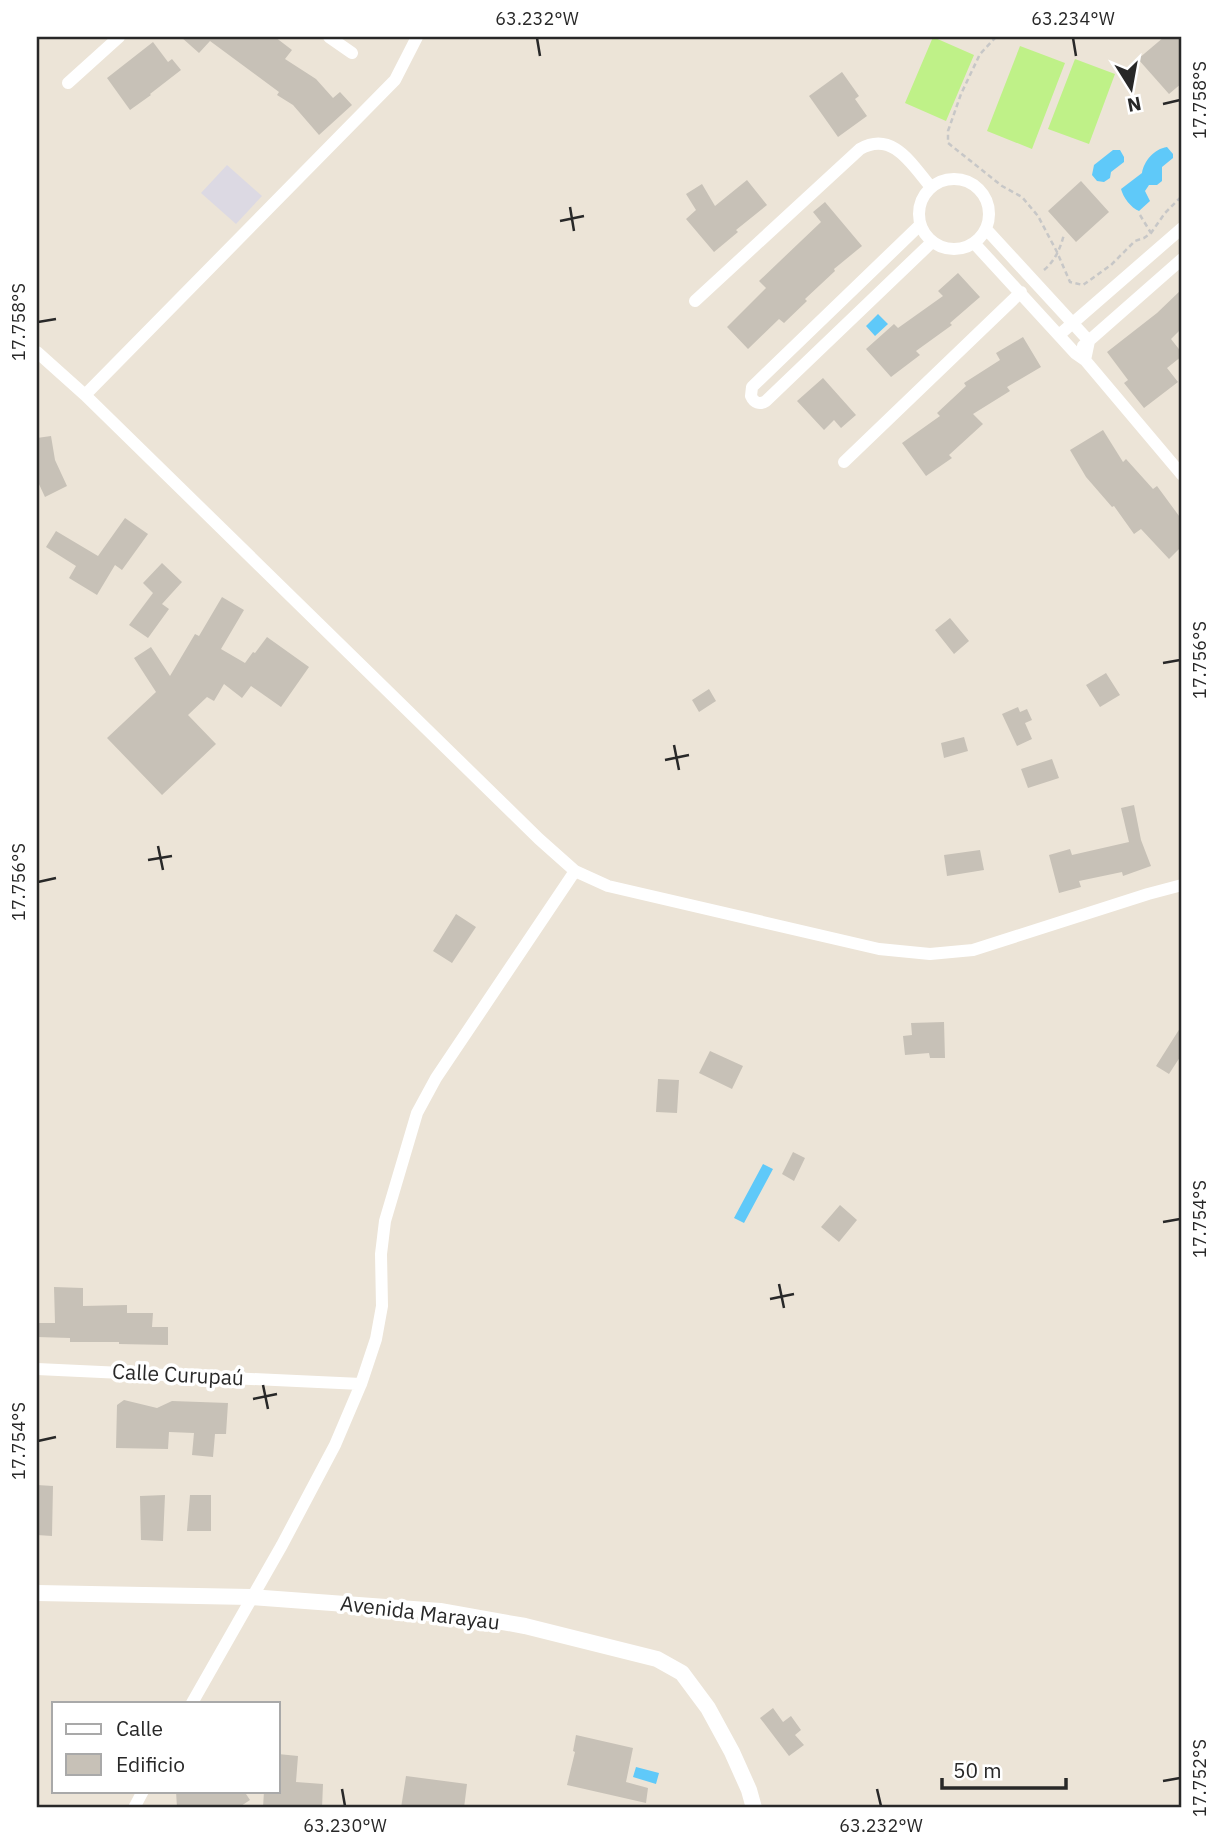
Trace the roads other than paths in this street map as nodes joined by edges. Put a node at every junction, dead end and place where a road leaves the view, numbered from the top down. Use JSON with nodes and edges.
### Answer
{"nodes":[{"id":1,"x":119,"y":37,"type":"edge"},
{"id":2,"x":328,"y":37,"type":"edge"},
{"id":3,"x":416,"y":37,"type":"edge"},
{"id":4,"x":352,"y":53,"type":"dead end"},
{"id":5,"x":68,"y":83,"type":"dead end"},
{"id":6,"x":931,"y":187,"type":"junction"},
{"id":7,"x":920,"y":225,"type":"junction"},
{"id":8,"x":1182,"y":228,"type":"edge"},
{"id":9,"x":986,"y":229,"type":"junction"},
{"id":10,"x":932,"y":242,"type":"junction"},
{"id":11,"x":974,"y":243,"type":"junction"},
{"id":12,"x":1182,"y":259,"type":"edge"},
{"id":13,"x":1021,"y":292,"type":"junction"},
{"id":14,"x":695,"y":301,"type":"dead end"},
{"id":15,"x":1073,"y":323,"type":"junction"},
{"id":16,"x":1059,"y":335,"type":"junction"},
{"id":17,"x":1089,"y":341,"type":"junction"},
{"id":18,"x":37,"y":352,"type":"edge"},
{"id":19,"x":1080,"y":356,"type":"junction"},
{"id":20,"x":85,"y":395,"type":"junction"},
{"id":21,"x":844,"y":462,"type":"dead end"},
{"id":22,"x":1182,"y":475,"type":"edge"},
{"id":23,"x":575,"y":871,"type":"junction"},
{"id":24,"x":1182,"y":885,"type":"edge"},
{"id":25,"x":37,"y":1369,"type":"edge"},
{"id":26,"x":361,"y":1384,"type":"junction"},
{"id":27,"x":37,"y":1593,"type":"edge"},
{"id":28,"x":251,"y":1597,"type":"junction"},
{"id":29,"x":193,"y":1702,"type":"edge"},
{"id":30,"x":143,"y":1792,"type":"edge"},
{"id":31,"x":134,"y":1808,"type":"edge"},
{"id":32,"x":754,"y":1808,"type":"edge"}],
"edges":[{"from":1,"to":5,"type":"street"},
{"from":2,"to":4,"type":"street"},
{"from":3,"to":20,"type":"street"},
{"from":6,"to":7,"type":"street"},
{"from":6,"to":9,"type":"street"},
{"from":6,"to":14,"type":"street"},
{"from":7,"to":10,"type":"street"},
{"from":7,"to":10,"type":"street"},
{"from":8,"to":15,"type":"street"},
{"from":9,"to":11,"type":"street"},
{"from":9,"to":15,"type":"street"},
{"from":10,"to":11,"type":"street"},
{"from":11,"to":13,"type":"street"},
{"from":12,"to":17,"type":"street"},
{"from":13,"to":16,"type":"street"},
{"from":13,"to":21,"type":"street"},
{"from":15,"to":16,"type":"street"},
{"from":15,"to":17,"type":"street"},
{"from":16,"to":19,"type":"street"},
{"from":17,"to":19,"type":"street"},
{"from":18,"to":20,"type":"street"},
{"from":19,"to":22,"type":"street"},
{"from":20,"to":23,"type":"street"},
{"from":23,"to":24,"type":"street"},
{"from":23,"to":26,"type":"street"},
{"from":25,"to":26,"type":"street","name":"Calle Curupaú"},
{"from":26,"to":28,"type":"street"},
{"from":27,"to":28,"type":"street","name":"Avenida Marayau"},
{"from":28,"to":29,"type":"street"},
{"from":28,"to":32,"type":"street","name":"Avenida Marayau"},
{"from":30,"to":31,"type":"street"}]}
